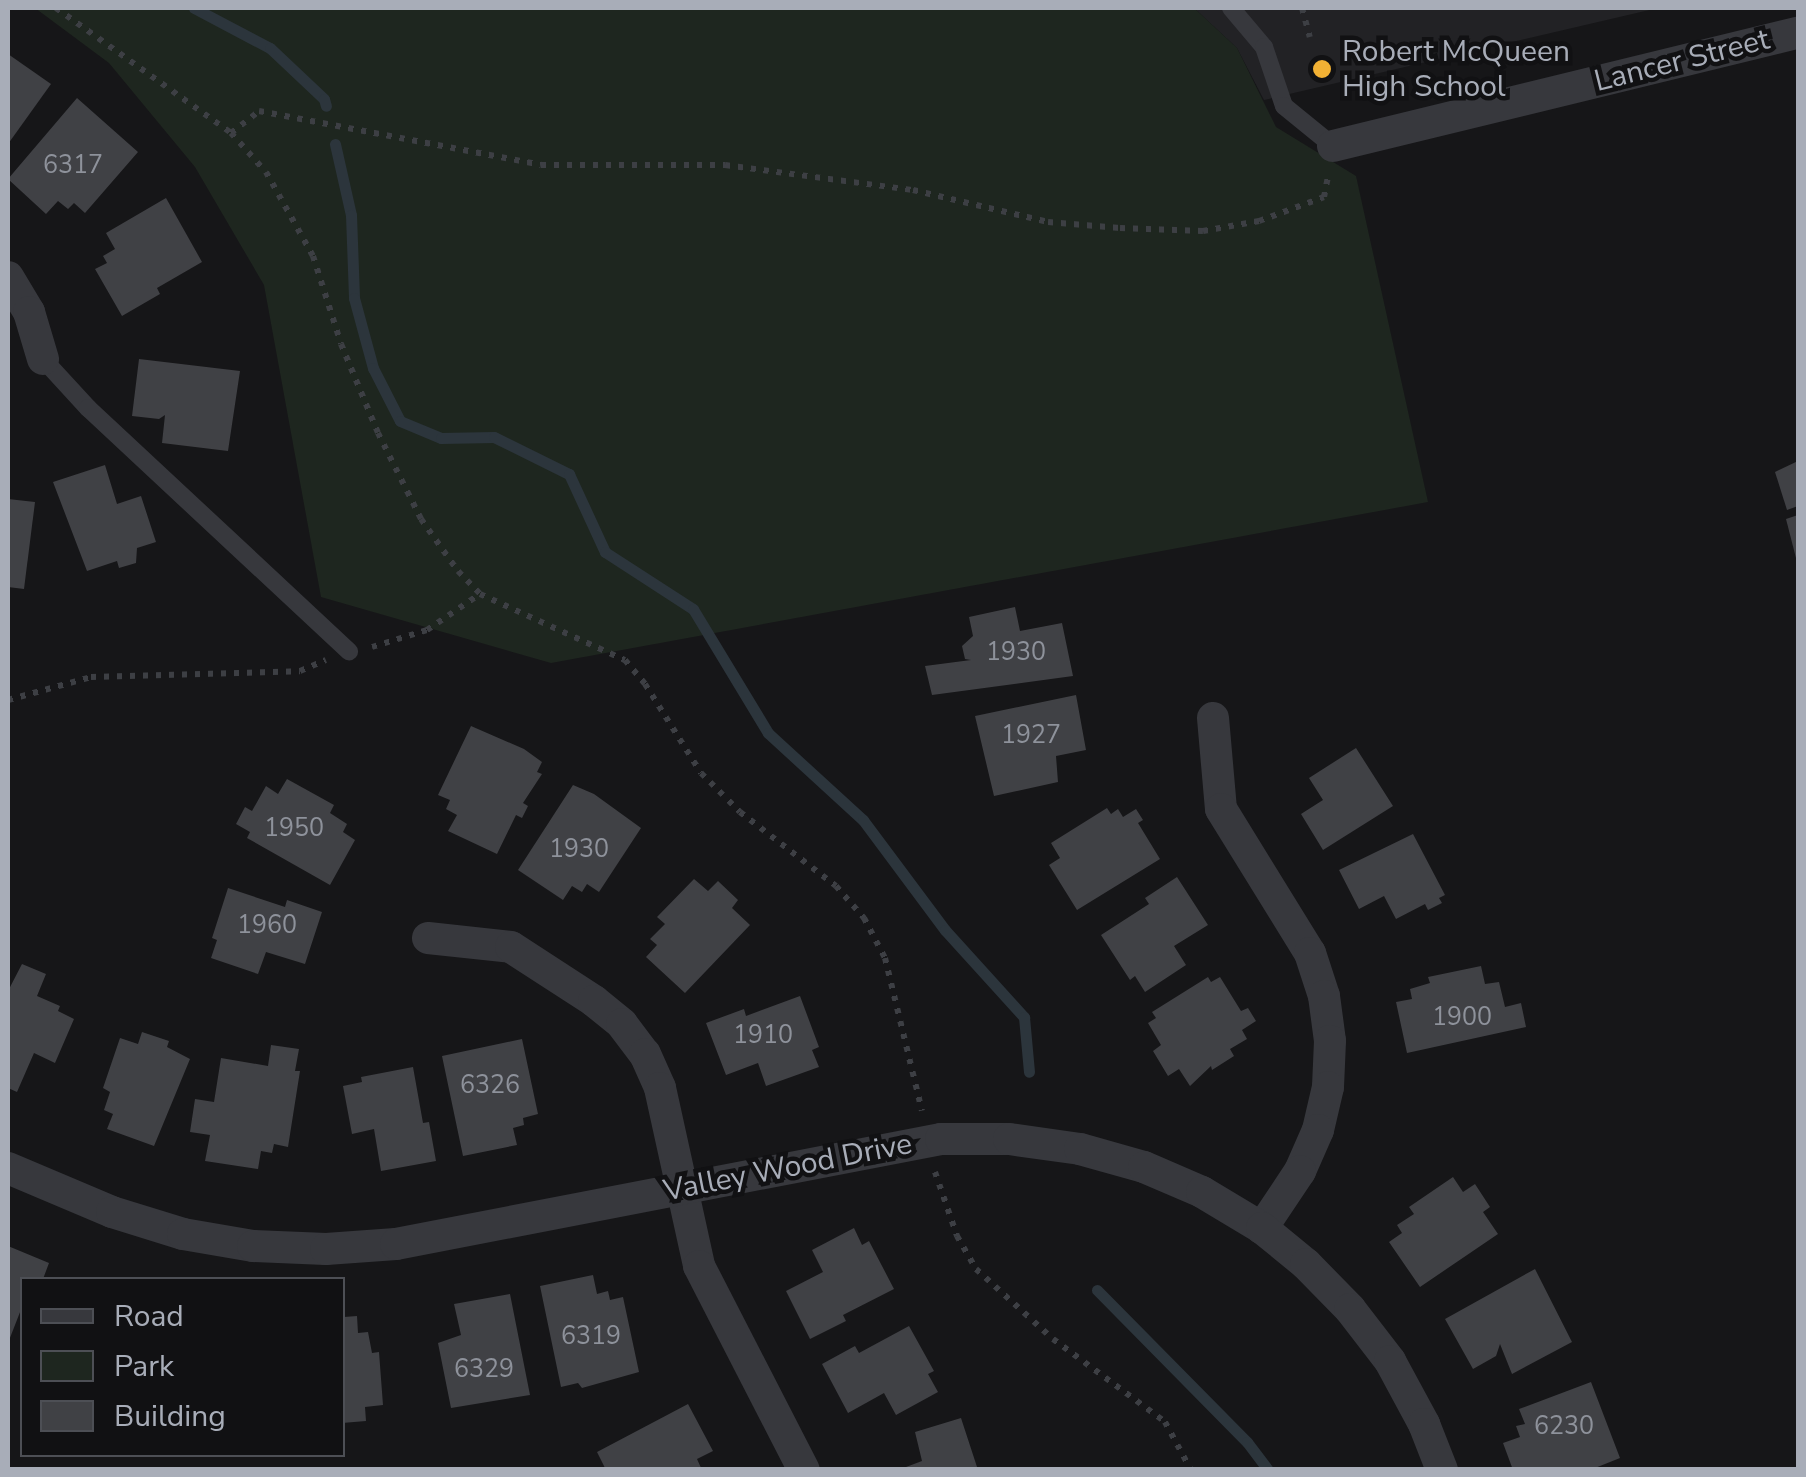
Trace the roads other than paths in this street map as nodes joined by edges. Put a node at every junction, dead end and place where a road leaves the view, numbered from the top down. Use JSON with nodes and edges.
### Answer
{"nodes":[{"id":1,"x":1231,"y":8,"type":"edge"},
{"id":2,"x":1798,"y":33,"type":"edge"},
{"id":3,"x":1333,"y":146,"type":"joint"},
{"id":4,"x":8,"y":276,"type":"edge"},
{"id":5,"x":43,"y":359,"type":"joint"},
{"id":6,"x":349,"y":651,"type":"road end"},
{"id":7,"x":1213,"y":718,"type":"dead end"},
{"id":8,"x":428,"y":938,"type":"dead end"},
{"id":9,"x":8,"y":1168,"type":"edge"},
{"id":10,"x":682,"y":1188,"type":"junction"},
{"id":11,"x":1262,"y":1228,"type":"junction"},
{"id":12,"x":804,"y":1470,"type":"edge"},
{"id":13,"x":1442,"y":1470,"type":"edge"}],
"edges":[{"from":1,"to":3,"type":"lane"},
{"from":2,"to":3,"type":"street","name":"Lancer Street"},
{"from":4,"to":5,"type":"street"},
{"from":5,"to":6,"type":"lane"},
{"from":7,"to":11,"type":"street"},
{"from":8,"to":10,"type":"street"},
{"from":9,"to":10,"type":"street","name":"Valley Wood Drive"},
{"from":10,"to":11,"type":"street","name":"Valley Wood Drive"},
{"from":10,"to":12,"type":"street"},
{"from":11,"to":13,"type":"street","name":"Valley Wood Drive"}]}
